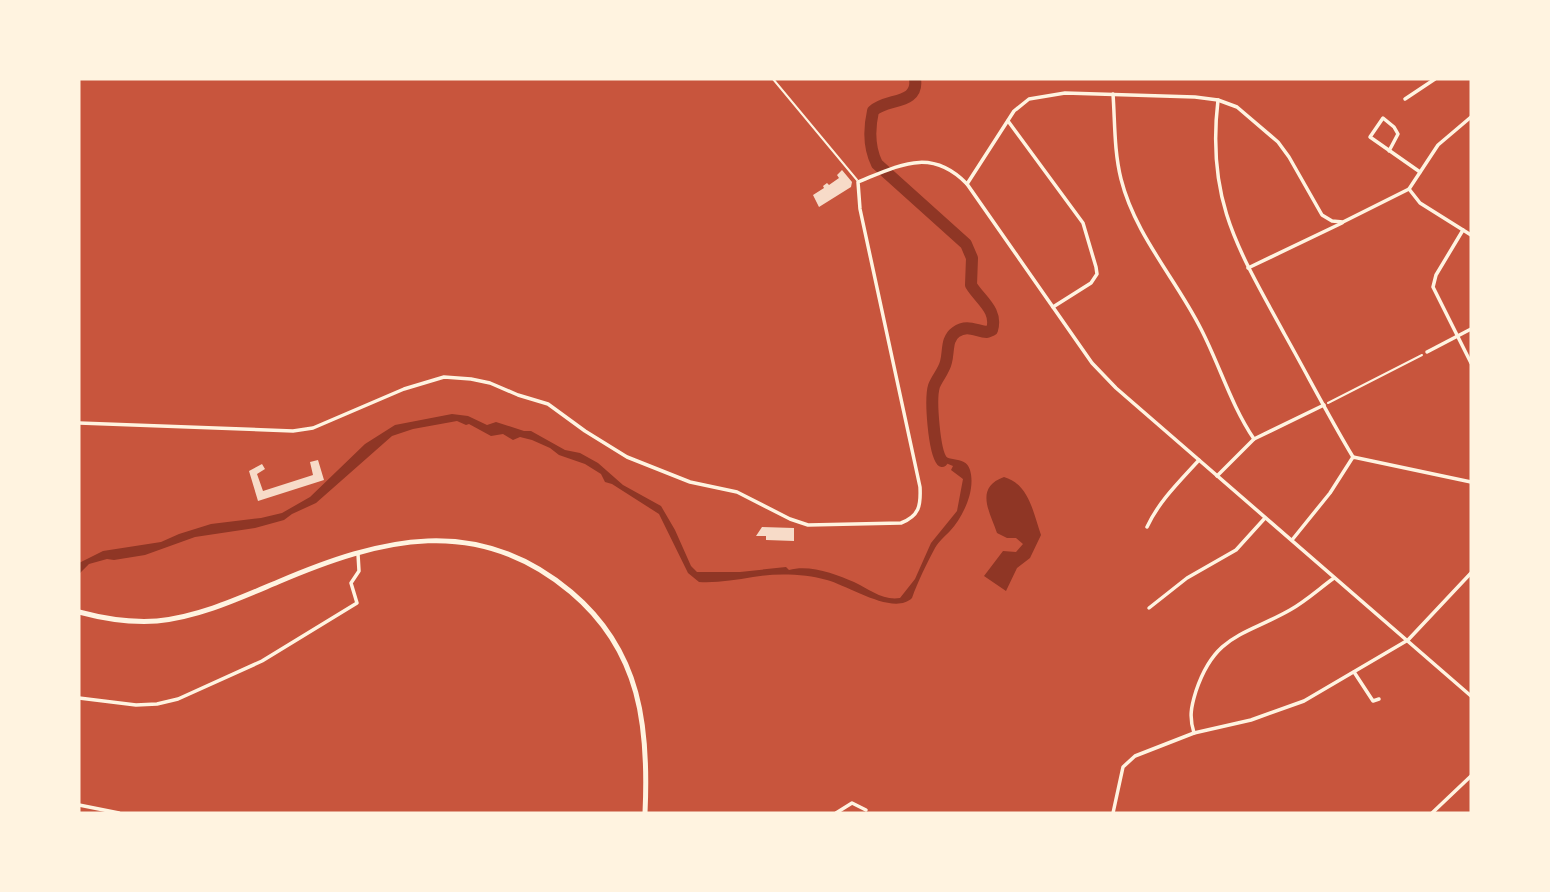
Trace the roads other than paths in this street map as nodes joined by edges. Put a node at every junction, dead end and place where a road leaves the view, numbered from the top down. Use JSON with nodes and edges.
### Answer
{"nodes":[{"id":1,"x":773,"y":79,"type":"edge"},
{"id":2,"x":1435,"y":79,"type":"edge"},
{"id":3,"x":1114,"y":94,"type":"junction"},
{"id":4,"x":1405,"y":99,"type":"dead end"},
{"id":5,"x":1217,"y":100,"type":"junction"},
{"id":6,"x":1471,"y":117,"type":"edge"},
{"id":7,"x":1008,"y":121,"type":"junction"},
{"id":8,"x":1389,"y":151,"type":"junction"},
{"id":9,"x":1420,"y":172,"type":"junction"},
{"id":10,"x":858,"y":182,"type":"junction"},
{"id":11,"x":967,"y":184,"type":"junction"},
{"id":12,"x":1409,"y":189,"type":"junction"},
{"id":13,"x":1343,"y":222,"type":"junction"},
{"id":14,"x":1463,"y":230,"type":"junction"},
{"id":15,"x":1471,"y":235,"type":"edge"},
{"id":16,"x":1248,"y":268,"type":"junction"},
{"id":17,"x":1053,"y":307,"type":"junction"},
{"id":18,"x":1471,"y":329,"type":"edge"},
{"id":19,"x":1458,"y":336,"type":"junction"},
{"id":20,"x":1427,"y":352,"type":"road end"},
{"id":21,"x":1471,"y":363,"type":"edge"},
{"id":22,"x":1324,"y":405,"type":"junction"},
{"id":23,"x":79,"y":423,"type":"edge"},
{"id":24,"x":1254,"y":439,"type":"junction"},
{"id":25,"x":1353,"y":457,"type":"junction"},
{"id":26,"x":1199,"y":460,"type":"junction"},
{"id":27,"x":1217,"y":476,"type":"junction"},
{"id":28,"x":1471,"y":482,"type":"edge"},
{"id":29,"x":1266,"y":518,"type":"junction"},
{"id":30,"x":1147,"y":527,"type":"dead end"},
{"id":31,"x":1292,"y":540,"type":"junction"},
{"id":32,"x":358,"y":552,"type":"junction"},
{"id":33,"x":1471,"y":573,"type":"edge"},
{"id":34,"x":1334,"y":578,"type":"junction"},
{"id":35,"x":1149,"y":608,"type":"dead end"},
{"id":36,"x":79,"y":612,"type":"edge"},
{"id":37,"x":1408,"y":640,"type":"junction"},
{"id":38,"x":1353,"y":672,"type":"junction"},
{"id":39,"x":1471,"y":696,"type":"edge"},
{"id":40,"x":79,"y":698,"type":"edge"},
{"id":41,"x":1379,"y":699,"type":"dead end"},
{"id":42,"x":1194,"y":733,"type":"junction"},
{"id":43,"x":1471,"y":776,"type":"edge"},
{"id":44,"x":79,"y":805,"type":"edge"},
{"id":45,"x":866,"y":810,"type":"dead end"},
{"id":46,"x":119,"y":813,"type":"edge"},
{"id":47,"x":645,"y":813,"type":"edge"},
{"id":48,"x":836,"y":813,"type":"edge"},
{"id":49,"x":1113,"y":813,"type":"edge"},
{"id":50,"x":1432,"y":813,"type":"edge"}],
"edges":[{"from":1,"to":10,"type":"lane"},
{"from":2,"to":4,"type":"street"},
{"from":3,"to":5,"type":"street"},
{"from":3,"to":7,"type":"street"},
{"from":3,"to":24,"type":"street"},
{"from":5,"to":13,"type":"street"},
{"from":5,"to":16,"type":"street"},
{"from":6,"to":9,"type":"street"},
{"from":7,"to":11,"type":"street"},
{"from":7,"to":17,"type":"street"},
{"from":8,"to":8,"type":"street"},
{"from":8,"to":9,"type":"street"},
{"from":9,"to":12,"type":"street"},
{"from":10,"to":11,"type":"street"},
{"from":10,"to":23,"type":"street"},
{"from":11,"to":17,"type":"street"},
{"from":12,"to":13,"type":"street"},
{"from":12,"to":14,"type":"street"},
{"from":13,"to":16,"type":"street"},
{"from":14,"to":15,"type":"street"},
{"from":14,"to":19,"type":"street"},
{"from":16,"to":22,"type":"street"},
{"from":17,"to":26,"type":"street"},
{"from":18,"to":19,"type":"street"},
{"from":19,"to":20,"type":"street"},
{"from":19,"to":21,"type":"street"},
{"from":22,"to":24,"type":"street"},
{"from":22,"to":25,"type":"street"},
{"from":24,"to":27,"type":"street"},
{"from":25,"to":28,"type":"street"},
{"from":25,"to":31,"type":"street"},
{"from":26,"to":27,"type":"street"},
{"from":26,"to":30,"type":"street"},
{"from":27,"to":29,"type":"street"},
{"from":29,"to":31,"type":"street"},
{"from":29,"to":35,"type":"street"},
{"from":31,"to":34,"type":"street"},
{"from":32,"to":36,"type":"main road"},
{"from":32,"to":40,"type":"street"},
{"from":32,"to":47,"type":"main road"},
{"from":33,"to":37,"type":"street"},
{"from":34,"to":37,"type":"street"},
{"from":34,"to":42,"type":"street"},
{"from":37,"to":38,"type":"street"},
{"from":37,"to":39,"type":"street"},
{"from":38,"to":41,"type":"street"},
{"from":38,"to":42,"type":"street"},
{"from":42,"to":49,"type":"street"},
{"from":43,"to":50,"type":"street"},
{"from":44,"to":46,"type":"street"},
{"from":45,"to":48,"type":"street"}]}
